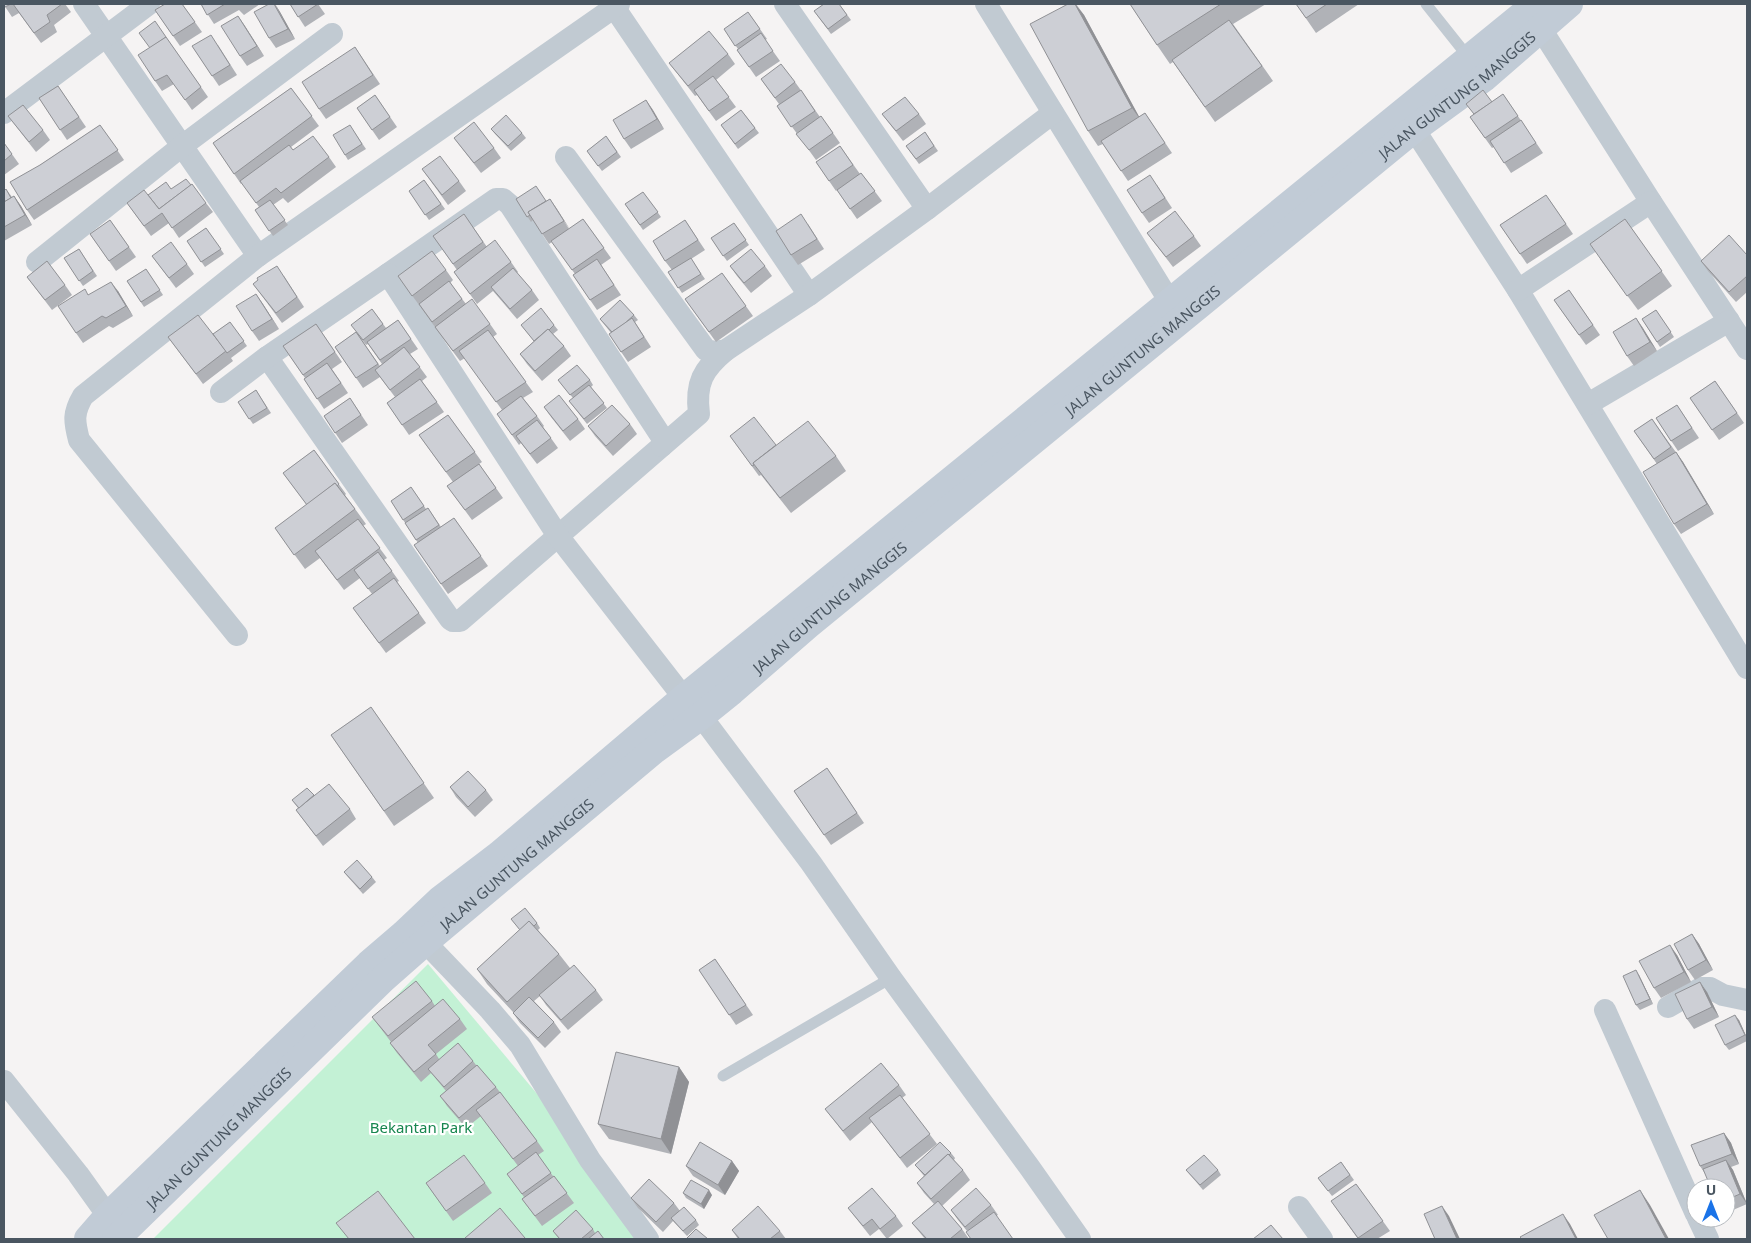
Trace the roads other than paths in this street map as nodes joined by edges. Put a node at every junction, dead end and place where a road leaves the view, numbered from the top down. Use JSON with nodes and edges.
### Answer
{"nodes":[{"id":1,"x":84,"y":4,"type":"edge"},
{"id":2,"x":149,"y":4,"type":"edge"},
{"id":3,"x":785,"y":4,"type":"edge"},
{"id":4,"x":986,"y":4,"type":"edge"},
{"id":5,"x":1426,"y":4,"type":"edge"},
{"id":6,"x":1569,"y":4,"type":"edge"},
{"id":7,"x":617,"y":5,"type":"edge"},
{"id":8,"x":1539,"y":16,"type":"edge"},
{"id":9,"x":332,"y":34,"type":"dead end"},
{"id":10,"x":106,"y":37,"type":"junction"},
{"id":11,"x":1469,"y":58,"type":"junction"},
{"id":12,"x":4,"y":113,"type":"edge"},
{"id":13,"x":1052,"y":113,"type":"junction"},
{"id":14,"x":1414,"y":129,"type":"junction"},
{"id":15,"x":182,"y":146,"type":"junction"},
{"id":16,"x":566,"y":157,"type":"dead end"},
{"id":17,"x":1651,"y":202,"type":"junction"},
{"id":18,"x":927,"y":210,"type":"junction"},
{"id":19,"x":1276,"y":229,"type":"junction"},
{"id":20,"x":258,"y":256,"type":"junction"},
{"id":21,"x":37,"y":262,"type":"dead end"},
{"id":22,"x":388,"y":274,"type":"junction"},
{"id":23,"x":1518,"y":290,"type":"junction"},
{"id":24,"x":810,"y":295,"type":"junction"},
{"id":25,"x":1170,"y":302,"type":"junction"},
{"id":26,"x":1729,"y":321,"type":"junction"},
{"id":27,"x":1747,"y":349,"type":"edge"},
{"id":28,"x":726,"y":350,"type":"junction"},
{"id":29,"x":267,"y":357,"type":"junction"},
{"id":30,"x":221,"y":392,"type":"dead end"},
{"id":31,"x":1588,"y":404,"type":"junction"},
{"id":32,"x":662,"y":446,"type":"junction"},
{"id":33,"x":558,"y":536,"type":"junction"},
{"id":34,"x":237,"y":635,"type":"dead end"},
{"id":35,"x":1747,"y":668,"type":"edge"},
{"id":36,"x":692,"y":707,"type":"junction"},
{"id":37,"x":425,"y":942,"type":"junction"},
{"id":38,"x":891,"y":978,"type":"junction"},
{"id":39,"x":1747,"y":1000,"type":"edge"},
{"id":40,"x":344,"y":1003,"type":"junction"},
{"id":41,"x":1668,"y":1007,"type":"dead end"},
{"id":42,"x":1605,"y":1010,"type":"dead end"},
{"id":43,"x":723,"y":1076,"type":"dead end"},
{"id":44,"x":4,"y":1081,"type":"edge"},
{"id":45,"x":1686,"y":1192,"type":"edge"},
{"id":46,"x":1299,"y":1207,"type":"dead end"},
{"id":47,"x":112,"y":1228,"type":"edge"},
{"id":48,"x":88,"y":1239,"type":"edge"},
{"id":49,"x":648,"y":1239,"type":"edge"},
{"id":50,"x":1080,"y":1239,"type":"edge"},
{"id":51,"x":1322,"y":1239,"type":"edge"}],
"edges":[{"from":1,"to":10,"type":"street"},
{"from":2,"to":10,"type":"street"},
{"from":3,"to":18,"type":"street"},
{"from":4,"to":13,"type":"street"},
{"from":5,"to":11,"type":"lane"},
{"from":6,"to":8,"type":"street","name":"JALAN GUNTUNG MANGGIS"},
{"from":7,"to":20,"type":"street"},
{"from":7,"to":24,"type":"street"},
{"from":8,"to":11,"type":"street","name":"JALAN GUNTUNG MANGGIS"},
{"from":8,"to":14,"type":"street","name":"JALAN GUNTUNG MANGGIS"},
{"from":8,"to":17,"type":"street"},
{"from":9,"to":15,"type":"street"},
{"from":10,"to":12,"type":"street"},
{"from":10,"to":15,"type":"street"},
{"from":11,"to":19,"type":"street","name":"JALAN GUNTUNG MANGGIS"},
{"from":13,"to":18,"type":"street"},
{"from":13,"to":25,"type":"street"},
{"from":14,"to":19,"type":"street","name":"JALAN GUNTUNG MANGGIS"},
{"from":14,"to":23,"type":"street"},
{"from":15,"to":20,"type":"street"},
{"from":15,"to":21,"type":"street"},
{"from":16,"to":28,"type":"street"},
{"from":17,"to":23,"type":"street"},
{"from":17,"to":26,"type":"street"},
{"from":18,"to":24,"type":"street"},
{"from":19,"to":25,"type":"street","name":"JALAN GUNTUNG MANGGIS"},
{"from":19,"to":36,"type":"street","name":"JALAN GUNTUNG MANGGIS"},
{"from":20,"to":34,"type":"street"},
{"from":22,"to":29,"type":"street"},
{"from":22,"to":32,"type":"street"},
{"from":22,"to":33,"type":"street"},
{"from":23,"to":31,"type":"street"},
{"from":24,"to":28,"type":"street"},
{"from":25,"to":36,"type":"street","name":"JALAN GUNTUNG MANGGIS"},
{"from":26,"to":27,"type":"street"},
{"from":26,"to":31,"type":"street"},
{"from":28,"to":32,"type":"street"},
{"from":29,"to":30,"type":"street"},
{"from":29,"to":33,"type":"street"},
{"from":31,"to":35,"type":"street"},
{"from":32,"to":33,"type":"street"},
{"from":33,"to":36,"type":"street"},
{"from":36,"to":37,"type":"street","name":"JALAN GUNTUNG MANGGIS"},
{"from":36,"to":38,"type":"street"},
{"from":36,"to":40,"type":"street","name":"JALAN GUNTUNG MANGGIS"},
{"from":37,"to":40,"type":"street","name":"JALAN GUNTUNG MANGGIS"},
{"from":37,"to":49,"type":"street"},
{"from":38,"to":43,"type":"lane"},
{"from":38,"to":50,"type":"street"},
{"from":39,"to":41,"type":"street"},
{"from":40,"to":47,"type":"street","name":"JALAN GUNTUNG MANGGIS"},
{"from":42,"to":45,"type":"street"},
{"from":44,"to":47,"type":"street"},
{"from":46,"to":51,"type":"street"},
{"from":47,"to":48,"type":"street","name":"JALAN GUNTUNG MANGGIS"}]}
